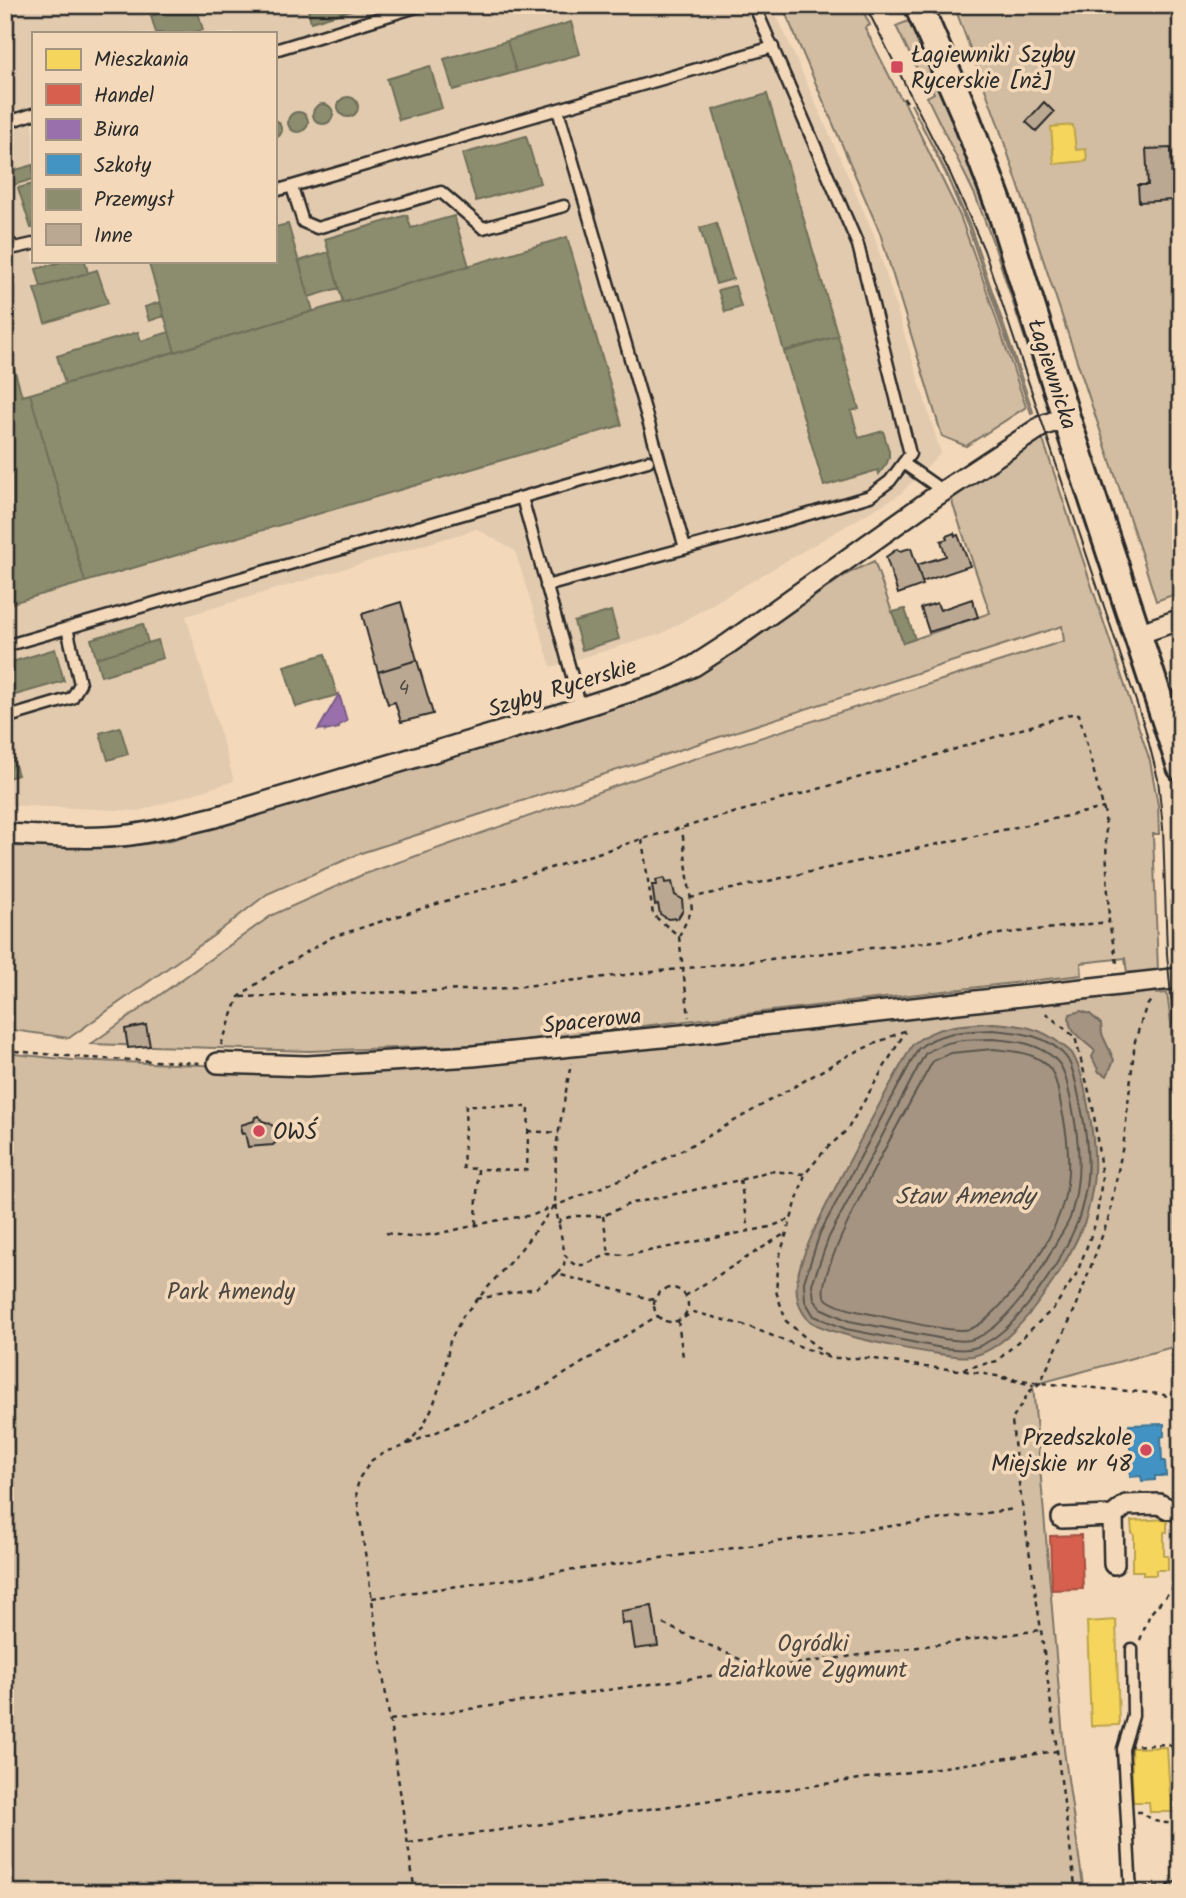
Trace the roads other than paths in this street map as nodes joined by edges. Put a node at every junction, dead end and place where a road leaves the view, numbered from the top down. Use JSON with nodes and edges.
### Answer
{"nodes":[{"id":1,"x":423,"y":5,"type":"edge"},
{"id":2,"x":754,"y":5,"type":"edge"},
{"id":3,"x":918,"y":5,"type":"edge"},
{"id":4,"x":773,"y":47,"type":"junction"},
{"id":5,"x":276,"y":50,"type":"edge"},
{"id":6,"x":558,"y":110,"type":"junction"},
{"id":7,"x":32,"y":114,"type":"edge"},
{"id":8,"x":5,"y":123,"type":"edge"},
{"id":9,"x":292,"y":187,"type":"junction"},
{"id":10,"x":276,"y":191,"type":"edge"},
{"id":11,"x":564,"y":206,"type":"dead end"},
{"id":12,"x":5,"y":238,"type":"edge"},
{"id":13,"x":32,"y":244,"type":"edge"},
{"id":14,"x":1066,"y":417,"type":"junction"},
{"id":15,"x":648,"y":461,"type":"dead end"},
{"id":16,"x":904,"y":463,"type":"junction"},
{"id":17,"x":943,"y":491,"type":"junction"},
{"id":18,"x":522,"y":498,"type":"junction"},
{"id":19,"x":685,"y":548,"type":"junction"},
{"id":20,"x":547,"y":586,"type":"junction"},
{"id":21,"x":1181,"y":619,"type":"edge"},
{"id":22,"x":66,"y":628,"type":"junction"},
{"id":23,"x":1138,"y":634,"type":"junction"},
{"id":24,"x":5,"y":646,"type":"edge"},
{"id":25,"x":581,"y":708,"type":"junction"},
{"id":26,"x":5,"y":718,"type":"edge"},
{"id":27,"x":1178,"y":757,"type":"edge"},
{"id":28,"x":5,"y":834,"type":"edge"},
{"id":29,"x":1181,"y":978,"type":"edge"},
{"id":30,"x":218,"y":1063,"type":"road end"},
{"id":31,"x":1181,"y":1510,"type":"edge"},
{"id":32,"x":1112,"y":1516,"type":"junction"},
{"id":33,"x":1062,"y":1518,"type":"dead end"},
{"id":34,"x":1114,"y":1564,"type":"dead end"},
{"id":35,"x":1132,"y":1649,"type":"road end"},
{"id":36,"x":1131,"y":1893,"type":"edge"}],
"edges":[{"from":1,"to":5,"type":"lane"},
{"from":2,"to":4,"type":"lane"},
{"from":3,"to":14,"type":"main road","name":"Łagiewnicka"},
{"from":4,"to":6,"type":"lane"},
{"from":4,"to":16,"type":"lane"},
{"from":6,"to":9,"type":"lane"},
{"from":6,"to":19,"type":"lane"},
{"from":7,"to":8,"type":"lane"},
{"from":9,"to":10,"type":"lane"},
{"from":9,"to":11,"type":"lane"},
{"from":12,"to":13,"type":"lane"},
{"from":14,"to":17,"type":"street","name":"Szyby Rycerskie"},
{"from":14,"to":23,"type":"main road","name":"Łagiewnicka"},
{"from":15,"to":18,"type":"lane"},
{"from":16,"to":17,"type":"lane"},
{"from":16,"to":19,"type":"lane"},
{"from":17,"to":25,"type":"street","name":"Szyby Rycerskie"},
{"from":18,"to":20,"type":"lane"},
{"from":18,"to":22,"type":"lane"},
{"from":19,"to":20,"type":"lane"},
{"from":20,"to":25,"type":"lane"},
{"from":21,"to":23,"type":"street"},
{"from":22,"to":24,"type":"lane"},
{"from":22,"to":26,"type":"lane"},
{"from":23,"to":27,"type":"main road","name":"Łagiewnicka"},
{"from":25,"to":28,"type":"street","name":"Szyby Rycerskie"},
{"from":29,"to":30,"type":"street","name":"Spacerowa"},
{"from":31,"to":32,"type":"street"},
{"from":32,"to":33,"type":"street"},
{"from":32,"to":34,"type":"street"},
{"from":35,"to":36,"type":"lane"}]}
